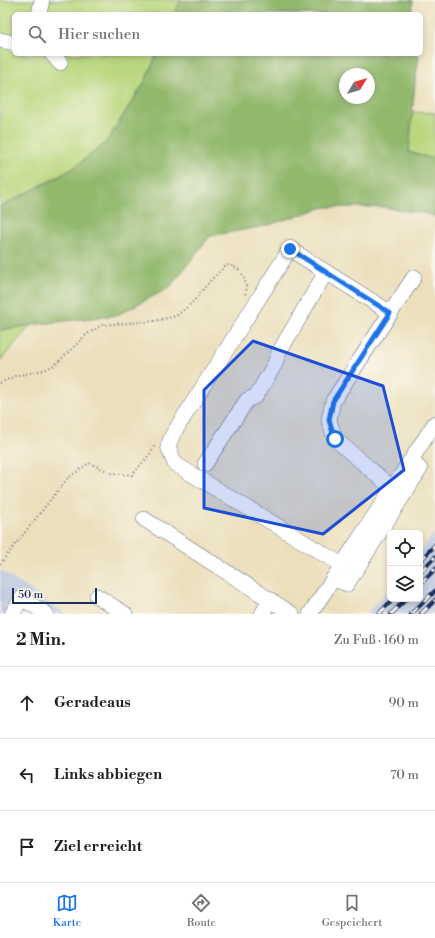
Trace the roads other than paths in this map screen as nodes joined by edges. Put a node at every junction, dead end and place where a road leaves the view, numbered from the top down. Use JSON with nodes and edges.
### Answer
{"nodes":[{"id":1,"x":42,"y":0,"type":"edge"},
{"id":2,"x":39,"y":12,"type":"edge"},
{"id":3,"x":0,"y":40,"type":"edge"},
{"id":4,"x":12,"y":43,"type":"edge"},
{"id":5,"x":326,"y":272,"type":"junction"},
{"id":6,"x":414,"y":277,"type":"dead end"},
{"id":7,"x":390,"y":313,"type":"junction"},
{"id":8,"x":435,"y":423,"type":"edge"},
{"id":9,"x":411,"y":460,"type":"junction"},
{"id":10,"x":205,"y":464,"type":"dead end"},
{"id":11,"x":392,"y":488,"type":"junction"},
{"id":12,"x":144,"y":519,"type":"dead end"},
{"id":13,"x":342,"y":565,"type":"junction"},
{"id":14,"x":333,"y":579,"type":"junction"},
{"id":15,"x":97,"y":596,"type":"dead end"},
{"id":16,"x":270,"y":600,"type":"junction"},
{"id":17,"x":12,"y":614,"type":"edge"},
{"id":18,"x":46,"y":614,"type":"edge"},
{"id":19,"x":125,"y":614,"type":"edge"},
{"id":20,"x":262,"y":614,"type":"edge"},
{"id":21,"x":292,"y":614,"type":"edge"},
{"id":22,"x":310,"y":614,"type":"edge"}],
"edges":[{"from":1,"to":2,"type":"lane"},
{"from":3,"to":4,"type":"lane"},
{"from":5,"to":7,"type":"lane"},
{"from":5,"to":10,"type":"lane"},
{"from":5,"to":13,"type":"lane"},
{"from":6,"to":7,"type":"lane"},
{"from":7,"to":11,"type":"lane"},
{"from":8,"to":9,"type":"lane"},
{"from":9,"to":11,"type":"lane"},
{"from":9,"to":14,"type":"lane"},
{"from":11,"to":13,"type":"lane"},
{"from":12,"to":16,"type":"lane"},
{"from":13,"to":14,"type":"lane"},
{"from":14,"to":22,"type":"lane"},
{"from":15,"to":19,"type":"lane"},
{"from":16,"to":20,"type":"lane"},
{"from":16,"to":21,"type":"lane"},
{"from":17,"to":18,"type":"lane"}]}
